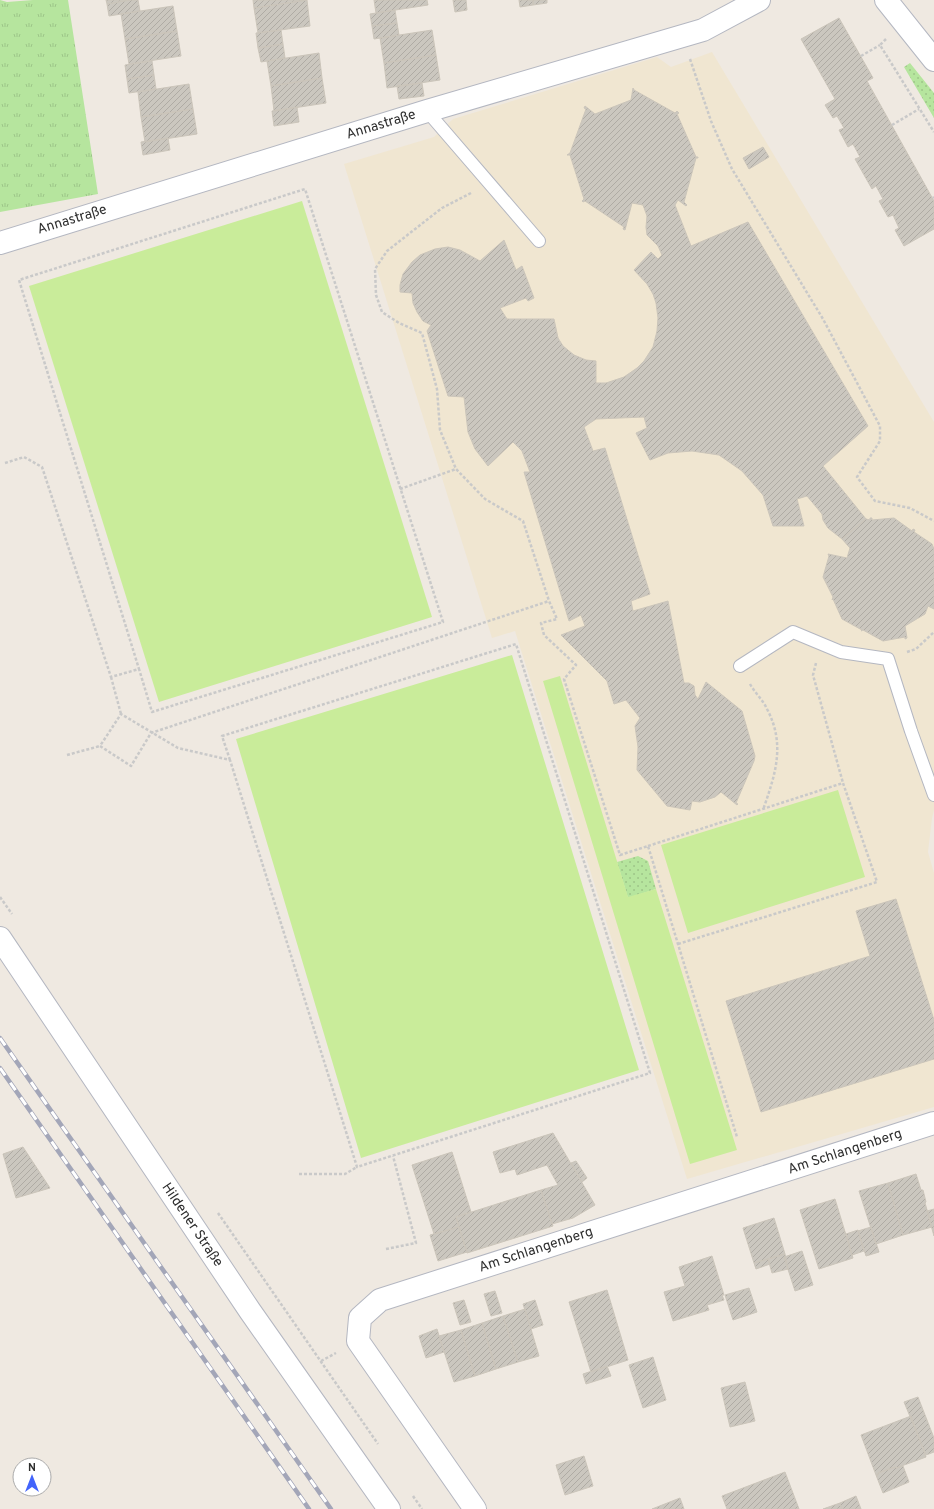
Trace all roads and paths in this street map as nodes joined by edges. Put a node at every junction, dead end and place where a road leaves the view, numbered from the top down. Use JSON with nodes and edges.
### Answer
{"nodes":[{"id":1,"x":759,"y":0,"type":"edge"},
{"id":2,"x":886,"y":0,"type":"edge"},
{"id":3,"x":903,"y":22,"type":"junction"},
{"id":4,"x":681,"y":37,"type":"junction"},
{"id":5,"x":880,"y":45,"type":"junction"},
{"id":6,"x":860,"y":56,"type":"dead end"},
{"id":7,"x":934,"y":60,"type":"edge"},
{"id":8,"x":919,"y":109,"type":"junction"},
{"id":9,"x":427,"y":111,"type":"junction"},
{"id":10,"x":892,"y":125,"type":"dead end"},
{"id":11,"x":934,"y":132,"type":"edge"},
{"id":12,"x":490,"y":183,"type":"junction"},
{"id":13,"x":539,"y":241,"type":"dead end"},
{"id":14,"x":0,"y":242,"type":"edge"},
{"id":15,"x":5,"y":462,"type":"dead end"},
{"id":16,"x":456,"y":469,"type":"junction"},
{"id":17,"x":400,"y":489,"type":"junction"},
{"id":18,"x":934,"y":521,"type":"edge"},
{"id":19,"x":549,"y":601,"type":"junction"},
{"id":20,"x":934,"y":632,"type":"edge"},
{"id":21,"x":820,"y":643,"type":"junction"},
{"id":22,"x":888,"y":659,"type":"junction"},
{"id":23,"x":740,"y":666,"type":"joint"},
{"id":24,"x":139,"y":669,"type":"junction"},
{"id":25,"x":111,"y":677,"type":"junction"},
{"id":26,"x":121,"y":714,"type":"junction"},
{"id":27,"x":151,"y":733,"type":"junction"},
{"id":28,"x":100,"y":746,"type":"junction"},
{"id":29,"x":67,"y":755,"type":"dead end"},
{"id":30,"x":230,"y":760,"type":"junction"},
{"id":31,"x":843,"y":784,"type":"junction"},
{"id":32,"x":934,"y":794,"type":"edge"},
{"id":33,"x":762,"y":810,"type":"junction"},
{"id":34,"x":648,"y":846,"type":"junction"},
{"id":35,"x":0,"y":938,"type":"edge"},
{"id":36,"x":678,"y":944,"type":"junction"},
{"id":37,"x":934,"y":1123,"type":"edge"},
{"id":38,"x":737,"y":1137,"type":"dead end"},
{"id":39,"x":393,"y":1156,"type":"junction"},
{"id":40,"x":357,"y":1167,"type":"junction"},
{"id":41,"x":299,"y":1174,"type":"dead end"},
{"id":42,"x":386,"y":1249,"type":"dead end"},
{"id":43,"x":389,"y":1509,"type":"edge"},
{"id":44,"x":475,"y":1509,"type":"edge"}],
"edges":[{"from":1,"to":4,"type":"street","name":"Annastraße"},
{"from":2,"to":3,"type":"street"},
{"from":3,"to":5,"type":"path"},
{"from":3,"to":7,"type":"street"},
{"from":4,"to":9,"type":"street","name":"Annastraße"},
{"from":4,"to":18,"type":"path"},
{"from":5,"to":6,"type":"path"},
{"from":5,"to":8,"type":"path"},
{"from":8,"to":10,"type":"path"},
{"from":8,"to":11,"type":"path"},
{"from":9,"to":12,"type":"lane"},
{"from":9,"to":14,"type":"street","name":"Annastraße"},
{"from":12,"to":13,"type":"lane"},
{"from":12,"to":16,"type":"path"},
{"from":15,"to":25,"type":"path"},
{"from":16,"to":17,"type":"path"},
{"from":16,"to":19,"type":"path"},
{"from":17,"to":24,"type":"path"},
{"from":17,"to":24,"type":"path"},
{"from":19,"to":27,"type":"path"},
{"from":19,"to":34,"type":"path"},
{"from":20,"to":22,"type":"path"},
{"from":21,"to":22,"type":"lane"},
{"from":21,"to":23,"type":"lane"},
{"from":21,"to":31,"type":"path"},
{"from":22,"to":32,"type":"lane"},
{"from":23,"to":33,"type":"path"},
{"from":24,"to":25,"type":"path"},
{"from":25,"to":26,"type":"path"},
{"from":26,"to":27,"type":"path"},
{"from":26,"to":28,"type":"path"},
{"from":27,"to":28,"type":"path"},
{"from":27,"to":30,"type":"path"},
{"from":28,"to":29,"type":"path"},
{"from":30,"to":39,"type":"path"},
{"from":30,"to":40,"type":"path"},
{"from":31,"to":33,"type":"path"},
{"from":31,"to":36,"type":"path"},
{"from":33,"to":34,"type":"path"},
{"from":34,"to":36,"type":"path"},
{"from":35,"to":43,"type":"street","name":"Hildener Straße"},
{"from":36,"to":38,"type":"path"},
{"from":37,"to":44,"type":"street","name":"Am Schlangenberg"},
{"from":39,"to":40,"type":"path"},
{"from":39,"to":42,"type":"path"},
{"from":40,"to":41,"type":"path"}]}
